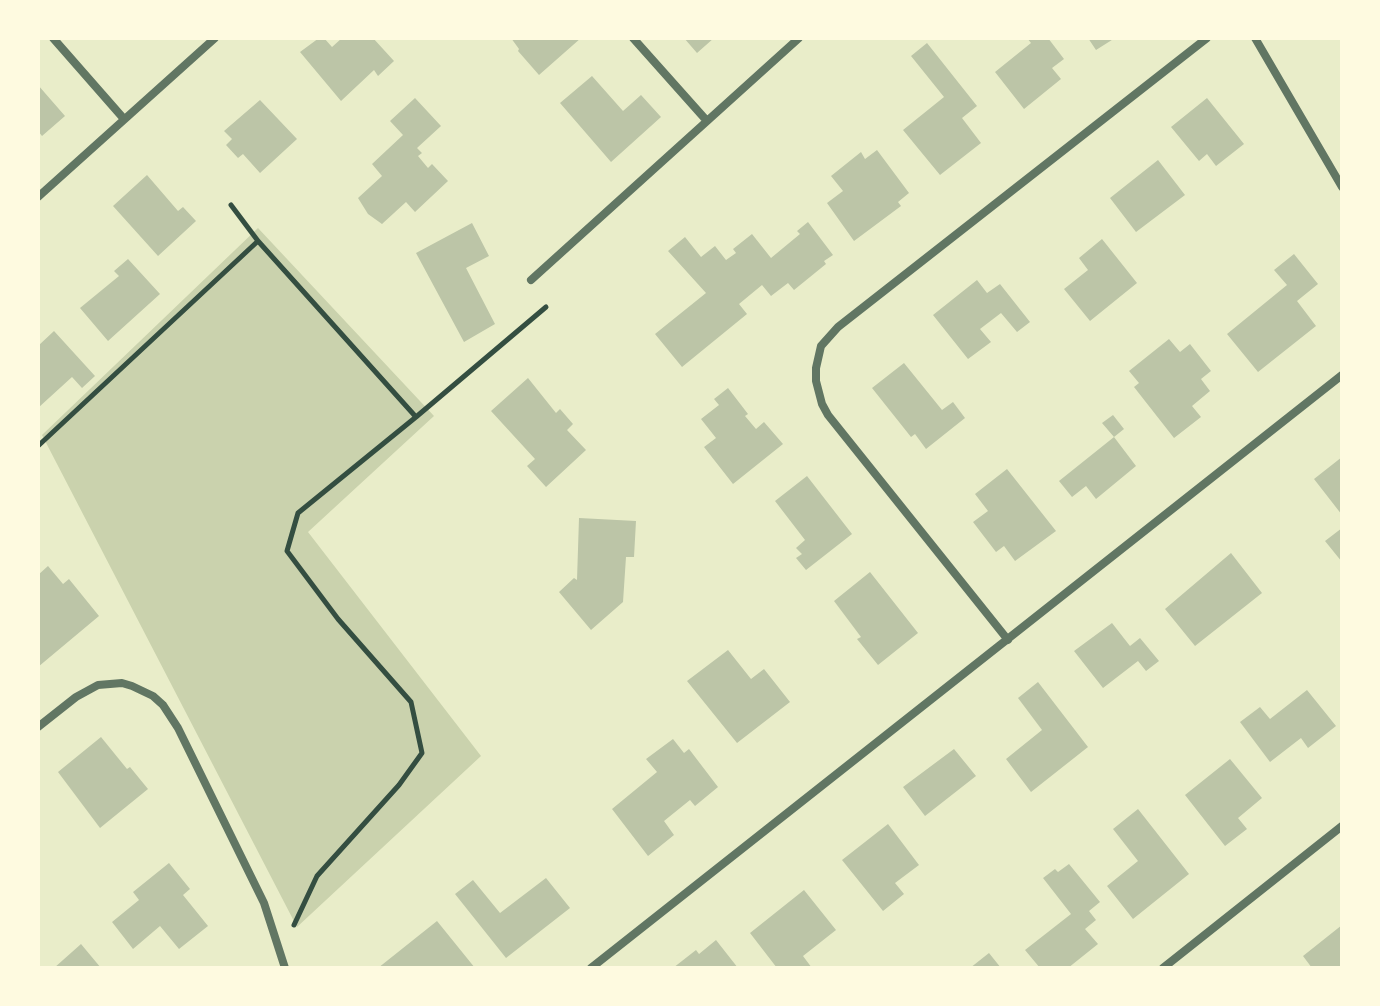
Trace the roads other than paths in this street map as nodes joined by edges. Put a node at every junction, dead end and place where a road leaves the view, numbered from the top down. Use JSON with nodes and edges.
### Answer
{"nodes":[{"id":1,"x":53,"y":38,"type":"edge"},
{"id":2,"x":215,"y":38,"type":"edge"},
{"id":3,"x":633,"y":38,"type":"edge"},
{"id":4,"x":799,"y":38,"type":"edge"},
{"id":5,"x":1207,"y":38,"type":"edge"},
{"id":6,"x":1255,"y":38,"type":"edge"},
{"id":7,"x":124,"y":119,"type":"junction"},
{"id":8,"x":707,"y":121,"type":"junction"},
{"id":9,"x":1342,"y":187,"type":"edge"},
{"id":10,"x":38,"y":197,"type":"edge"},
{"id":11,"x":531,"y":280,"type":"dead end"},
{"id":12,"x":1342,"y":375,"type":"edge"},
{"id":13,"x":1008,"y":640,"type":"junction"},
{"id":14,"x":38,"y":727,"type":"edge"},
{"id":15,"x":1342,"y":826,"type":"edge"},
{"id":16,"x":285,"y":968,"type":"edge"},
{"id":17,"x":591,"y":968,"type":"edge"},
{"id":18,"x":1163,"y":968,"type":"edge"}],
"edges":[{"from":1,"to":7,"type":"street"},
{"from":2,"to":7,"type":"street"},
{"from":3,"to":8,"type":"street"},
{"from":4,"to":8,"type":"street"},
{"from":5,"to":13,"type":"street"},
{"from":6,"to":9,"type":"street"},
{"from":7,"to":10,"type":"street"},
{"from":8,"to":11,"type":"street"},
{"from":12,"to":13,"type":"street"},
{"from":13,"to":17,"type":"street"},
{"from":14,"to":16,"type":"street"},
{"from":15,"to":18,"type":"street"}]}
